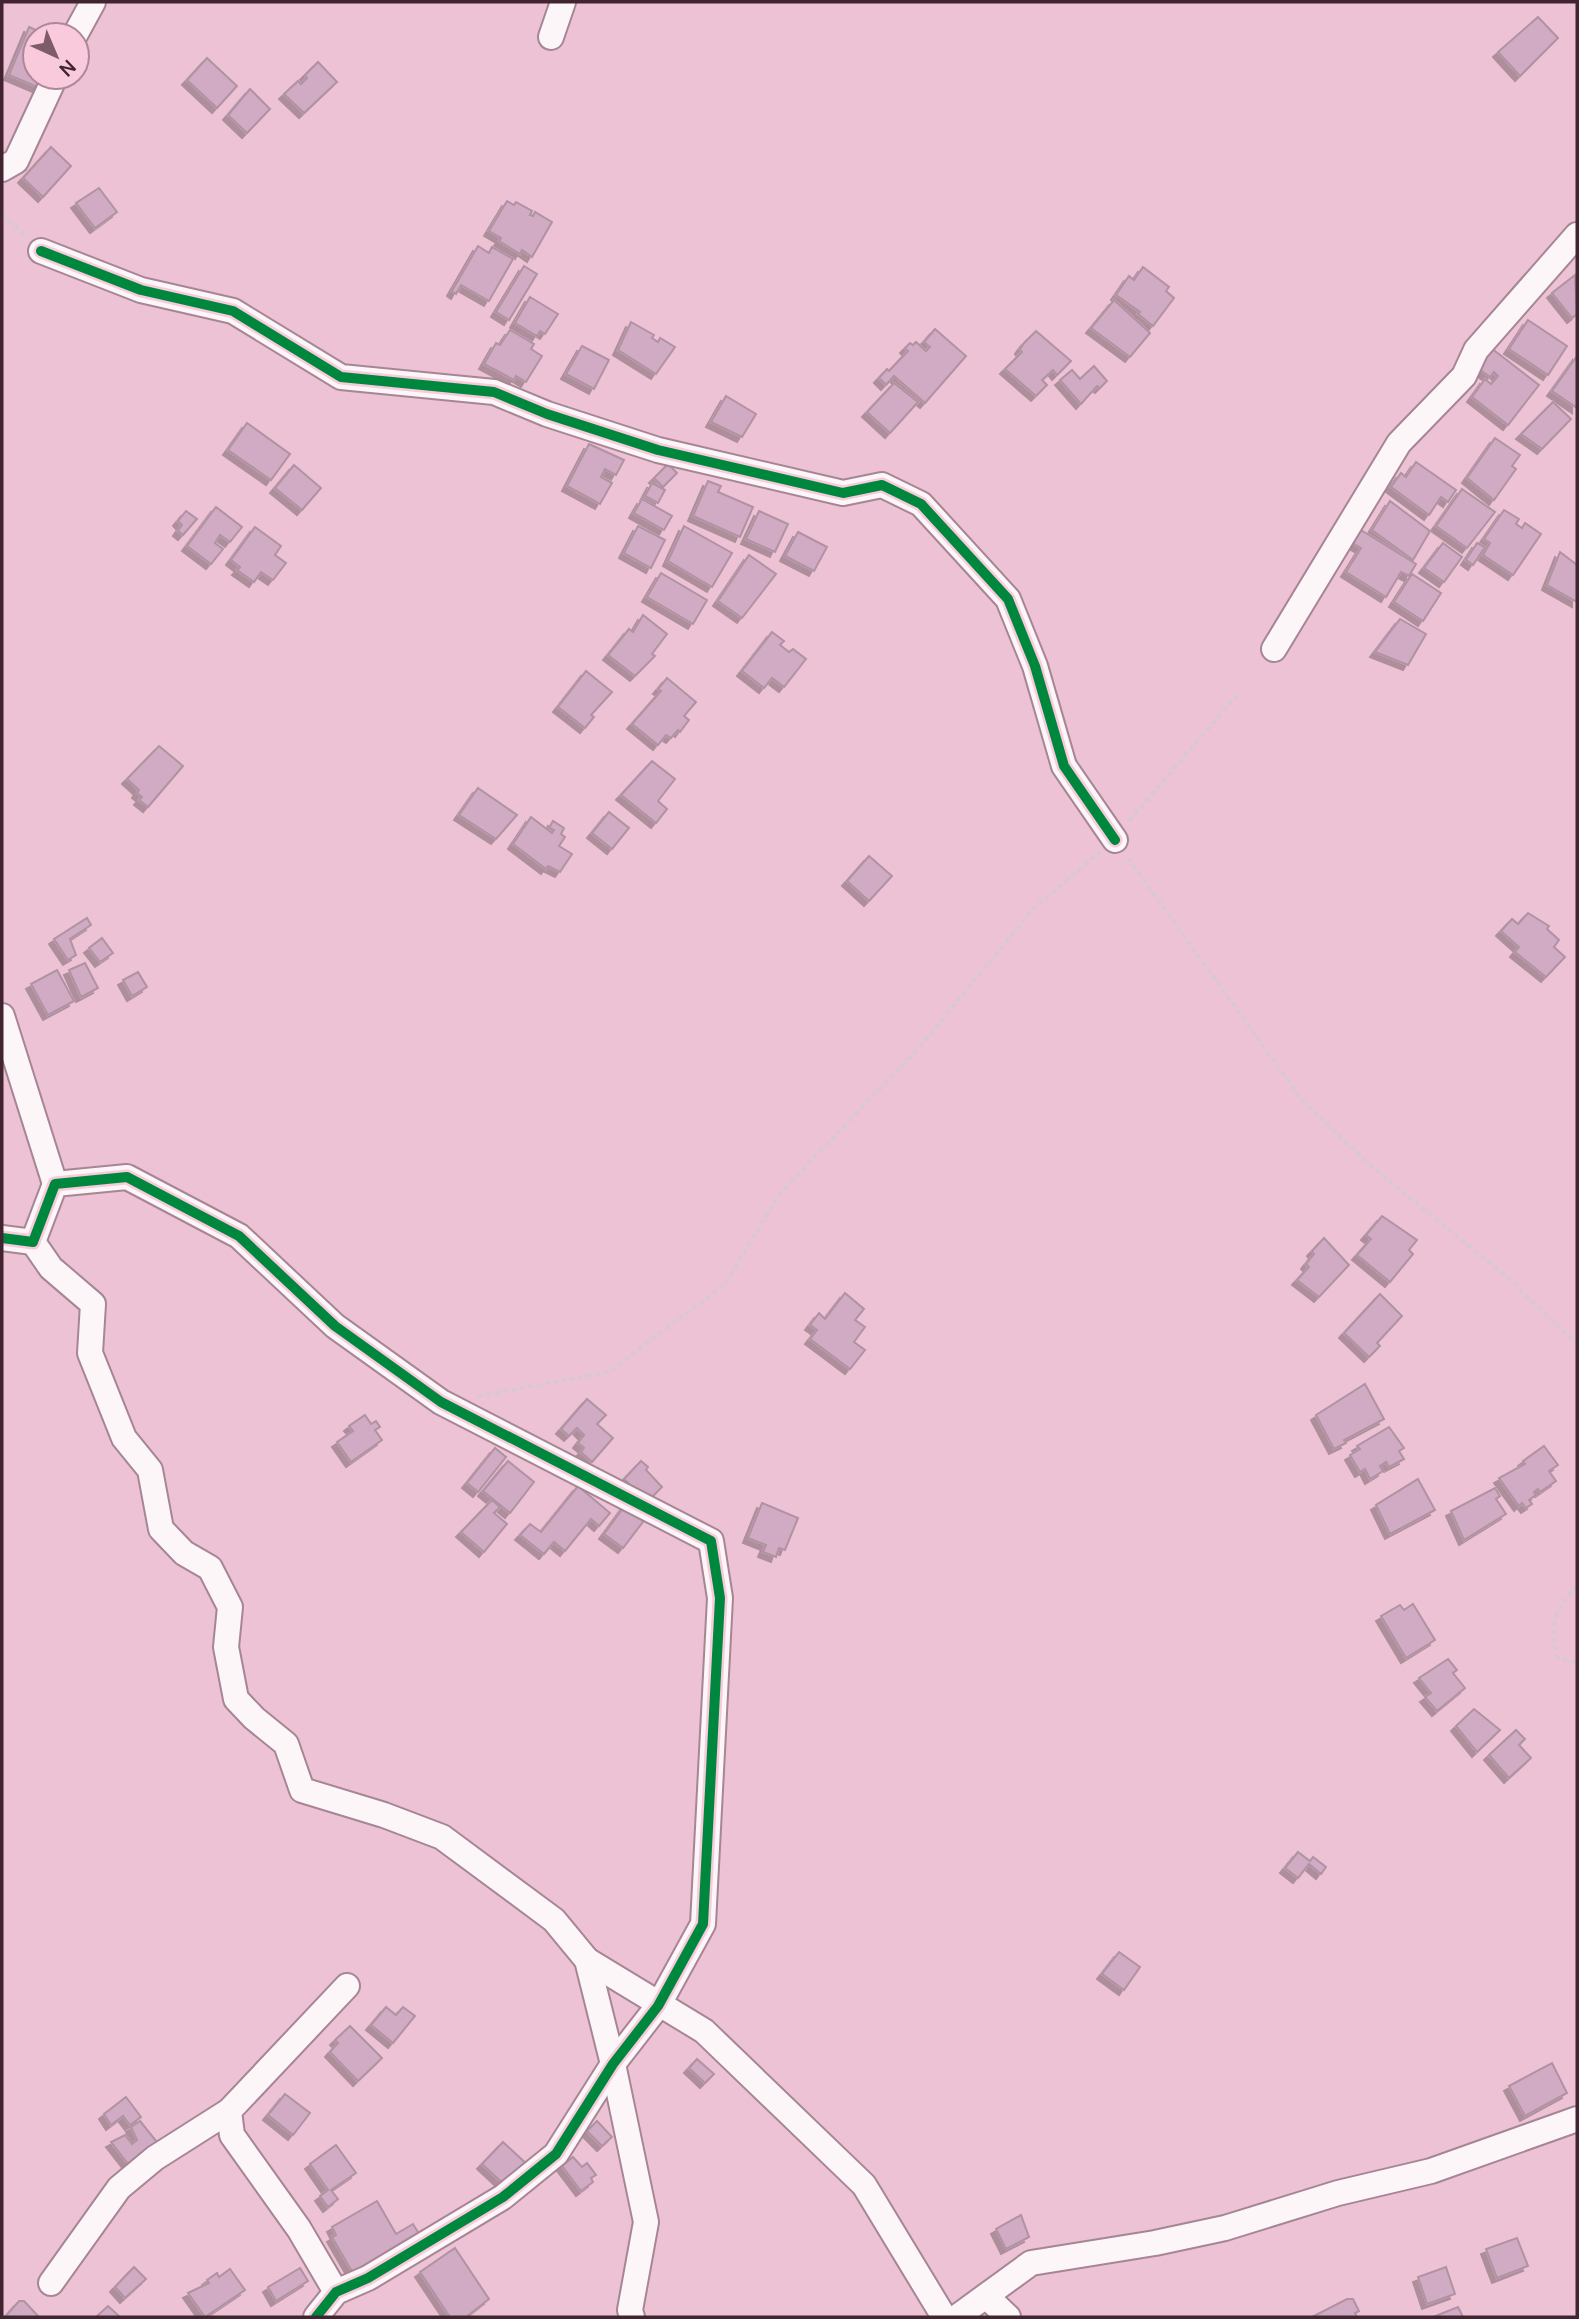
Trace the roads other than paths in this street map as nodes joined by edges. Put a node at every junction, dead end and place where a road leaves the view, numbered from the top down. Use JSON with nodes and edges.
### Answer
{"nodes":[{"id":1,"x":93,"y":2,"type":"edge"},
{"id":2,"x":563,"y":2,"type":"edge"},
{"id":3,"x":83,"y":21,"type":"edge"},
{"id":4,"x":551,"y":37,"type":"dead end"},
{"id":5,"x":48,"y":91,"type":"edge"},
{"id":6,"x":2,"y":169,"type":"edge"},
{"id":7,"x":1577,"y":235,"type":"edge"},
{"id":8,"x":41,"y":251,"type":"road end"},
{"id":9,"x":1273,"y":649,"type":"dead end"},
{"id":10,"x":1115,"y":839,"type":"road end"},
{"id":11,"x":2,"y":1016,"type":"edge"},
{"id":12,"x":55,"y":1184,"type":"junction"},
{"id":13,"x":2,"y":1238,"type":"edge"},
{"id":14,"x":33,"y":1242,"type":"junction"},
{"id":15,"x":587,"y":1960,"type":"junction"},
{"id":16,"x":347,"y":1986,"type":"dead end"},
{"id":17,"x":658,"y":2006,"type":"junction"},
{"id":18,"x":613,"y":2064,"type":"junction"},
{"id":19,"x":229,"y":2111,"type":"junction"},
{"id":20,"x":1577,"y":2119,"type":"edge"},
{"id":21,"x":51,"y":2283,"type":"dead end"},
{"id":22,"x":336,"y":2292,"type":"junction"},
{"id":23,"x":986,"y":2295,"type":"junction"},
{"id":24,"x":316,"y":2317,"type":"edge"},
{"id":25,"x":632,"y":2317,"type":"edge"},
{"id":26,"x":944,"y":2317,"type":"edge"},
{"id":27,"x":957,"y":2317,"type":"edge"},
{"id":28,"x":1008,"y":2317,"type":"edge"}],
"edges":[{"from":1,"to":3,"type":"street"},
{"from":2,"to":4,"type":"street"},
{"from":5,"to":6,"type":"street"},
{"from":7,"to":9,"type":"street"},
{"from":8,"to":10,"type":"street"},
{"from":11,"to":12,"type":"street"},
{"from":12,"to":14,"type":"street"},
{"from":12,"to":17,"type":"street"},
{"from":13,"to":14,"type":"street"},
{"from":14,"to":15,"type":"street"},
{"from":15,"to":17,"type":"street"},
{"from":15,"to":18,"type":"street"},
{"from":16,"to":19,"type":"street"},
{"from":17,"to":18,"type":"street"},
{"from":17,"to":26,"type":"street"},
{"from":18,"to":22,"type":"street"},
{"from":18,"to":25,"type":"street"},
{"from":19,"to":21,"type":"street"},
{"from":19,"to":22,"type":"street"},
{"from":20,"to":23,"type":"street"},
{"from":22,"to":24,"type":"street"},
{"from":23,"to":27,"type":"street"},
{"from":23,"to":28,"type":"street"}]}
